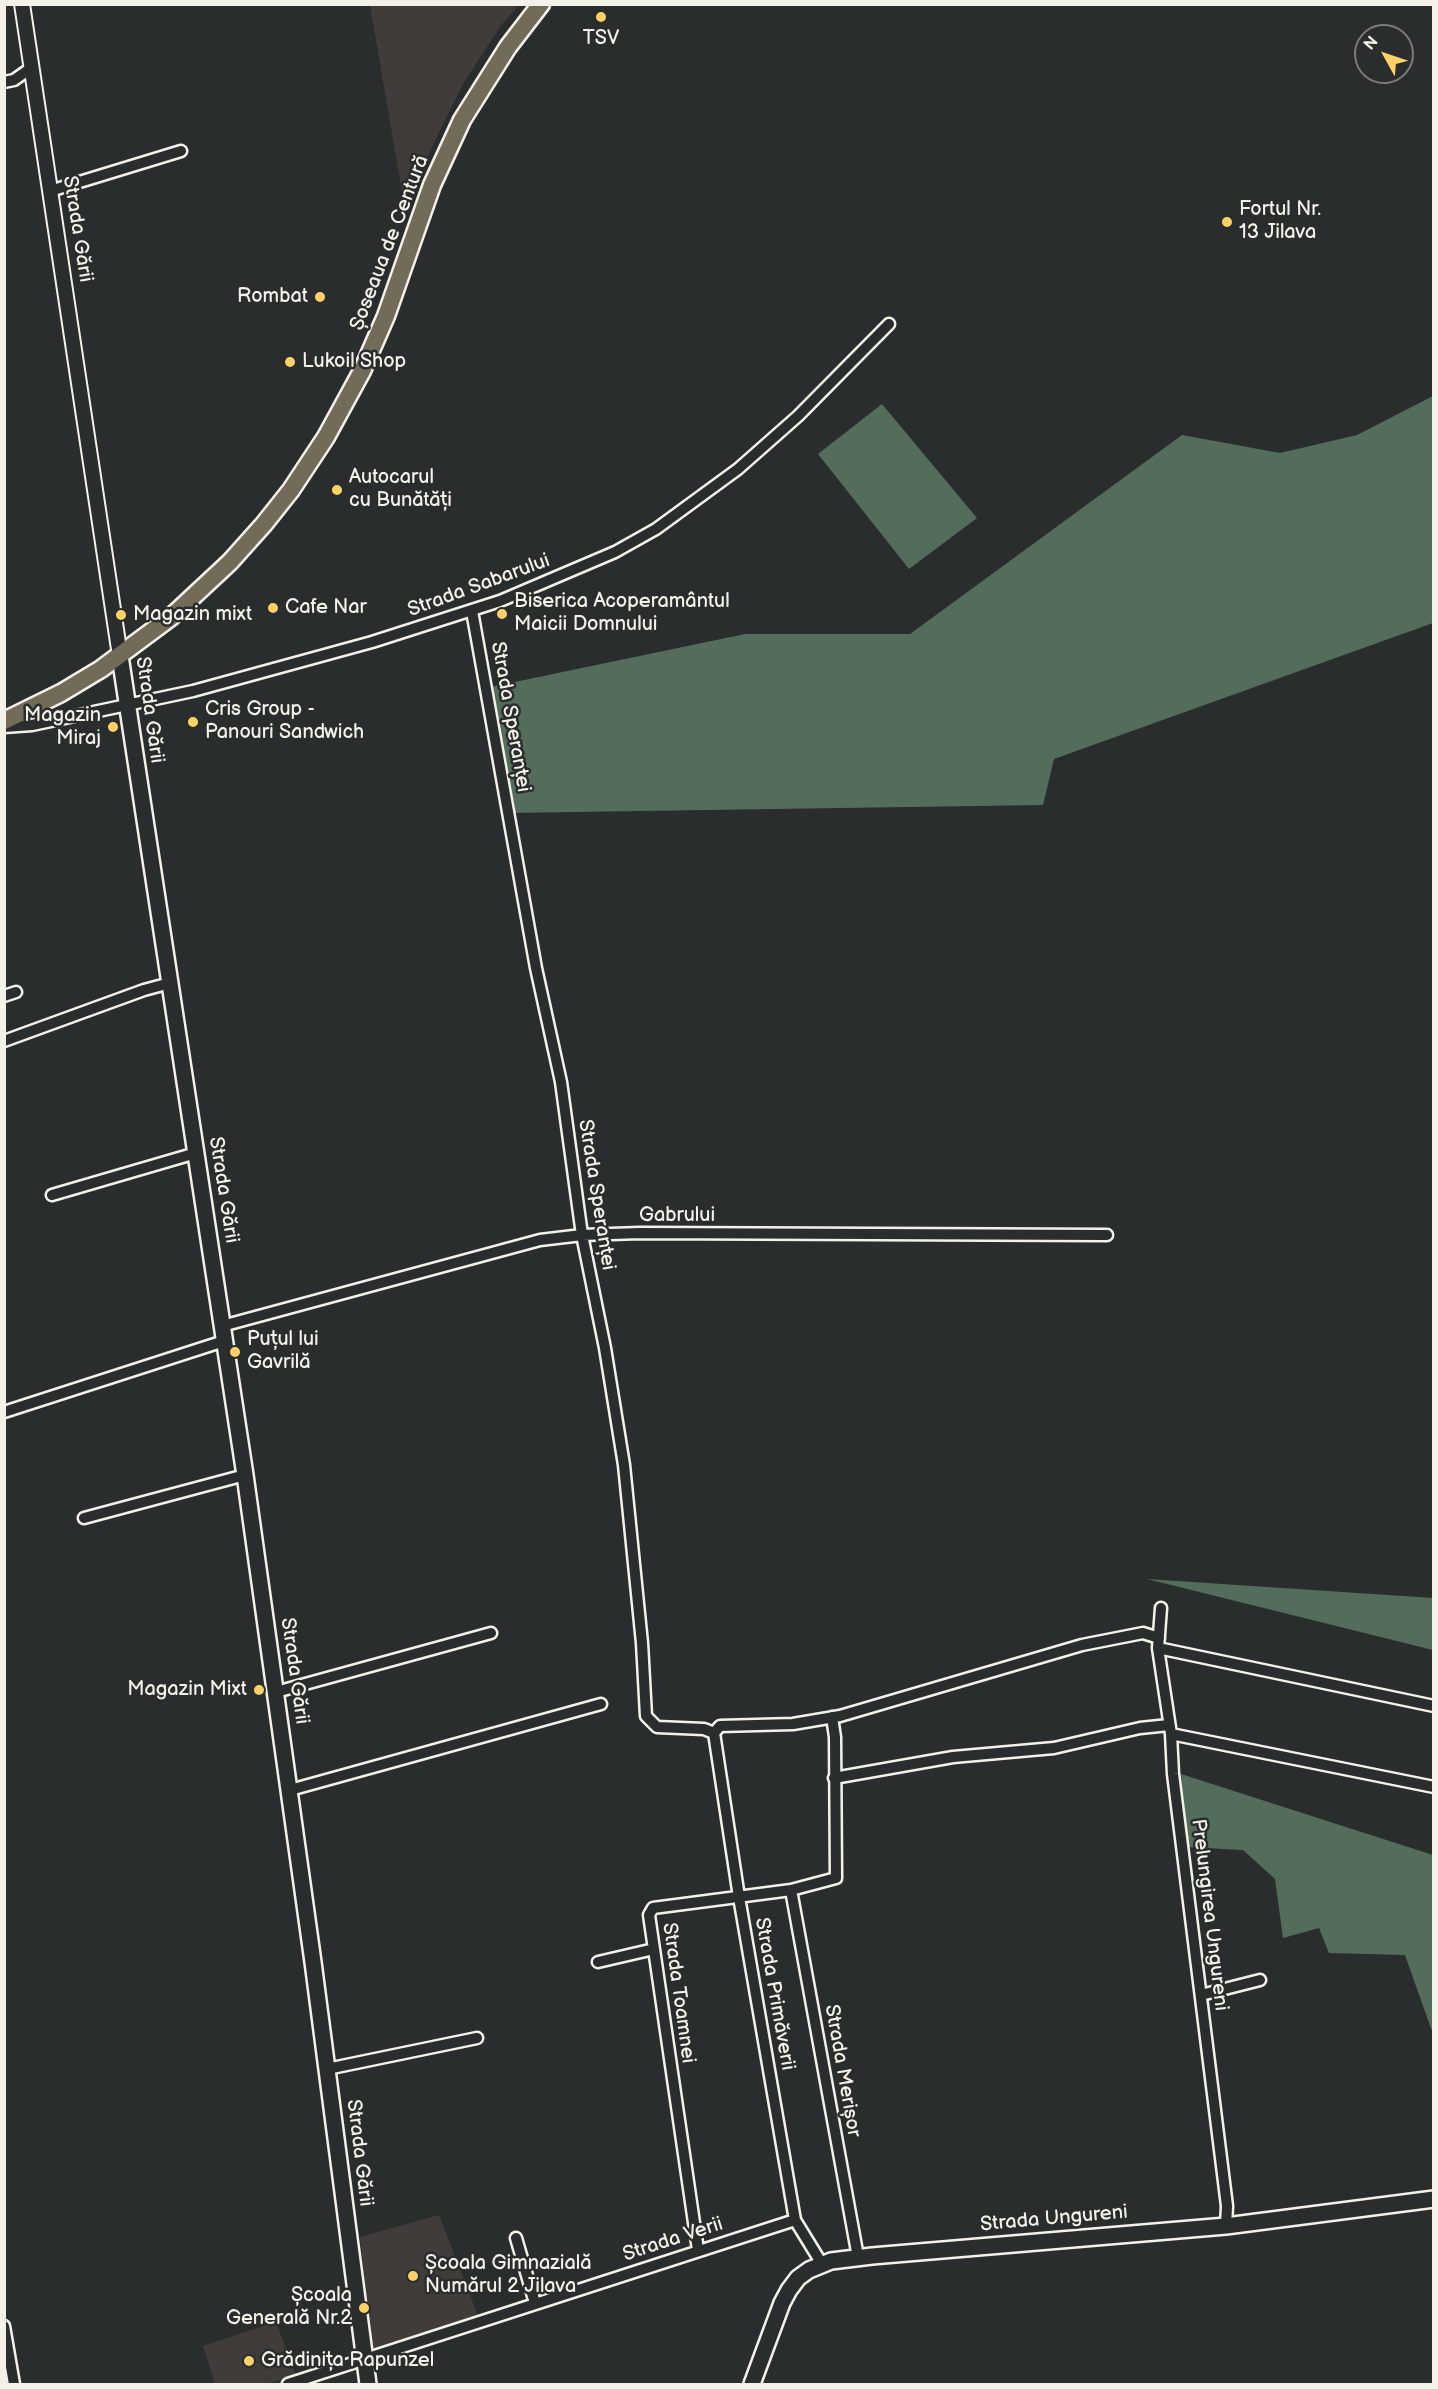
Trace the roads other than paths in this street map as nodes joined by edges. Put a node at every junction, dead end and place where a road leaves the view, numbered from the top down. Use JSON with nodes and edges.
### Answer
{"nodes":[{"id":1,"x":22,"y":4,"type":"edge"},
{"id":2,"x":541,"y":4,"type":"edge"},
{"id":3,"x":32,"y":68,"type":"junction"},
{"id":4,"x":4,"y":82,"type":"edge"},
{"id":5,"x":181,"y":151,"type":"dead end"},
{"id":6,"x":50,"y":191,"type":"junction"},
{"id":7,"x":889,"y":324,"type":"dead end"},
{"id":8,"x":472,"y":611,"type":"junction"},
{"id":9,"x":120,"y":656,"type":"junction"},
{"id":10,"x":127,"y":706,"type":"junction"},
{"id":11,"x":4,"y":721,"type":"edge"},
{"id":12,"x":4,"y":727,"type":"edge"},
{"id":13,"x":170,"y":983,"type":"junction"},
{"id":14,"x":16,"y":992,"type":"dead end"},
{"id":15,"x":4,"y":996,"type":"edge"},
{"id":16,"x":4,"y":1041,"type":"edge"},
{"id":17,"x":196,"y":1153,"type":"junction"},
{"id":18,"x":52,"y":1195,"type":"dead end"},
{"id":19,"x":582,"y":1235,"type":"junction"},
{"id":20,"x":1107,"y":1235,"type":"dead end"},
{"id":21,"x":223,"y":1334,"type":"junction"},
{"id":22,"x":4,"y":1412,"type":"edge"},
{"id":23,"x":245,"y":1475,"type":"junction"},
{"id":24,"x":84,"y":1518,"type":"dead end"},
{"id":25,"x":1161,"y":1608,"type":"dead end"},
{"id":26,"x":490,"y":1633,"type":"dead end"},
{"id":27,"x":1158,"y":1643,"type":"junction"},
{"id":28,"x":276,"y":1692,"type":"junction"},
{"id":29,"x":601,"y":1704,"type":"dead end"},
{"id":30,"x":1434,"y":1706,"type":"edge"},
{"id":31,"x":832,"y":1717,"type":"junction"},
{"id":32,"x":717,"y":1729,"type":"junction"},
{"id":33,"x":1170,"y":1730,"type":"junction"},
{"id":34,"x":834,"y":1778,"type":"junction"},
{"id":35,"x":1434,"y":1787,"type":"edge"},
{"id":36,"x":290,"y":1790,"type":"junction"},
{"id":37,"x":791,"y":1890,"type":"junction"},
{"id":38,"x":739,"y":1897,"type":"junction"},
{"id":39,"x":654,"y":1949,"type":"junction"},
{"id":40,"x":598,"y":1962,"type":"dead end"},
{"id":41,"x":1260,"y":1980,"type":"dead end"},
{"id":42,"x":1201,"y":1995,"type":"junction"},
{"id":43,"x":477,"y":2038,"type":"dead end"},
{"id":44,"x":327,"y":2069,"type":"junction"},
{"id":45,"x":1434,"y":2199,"type":"edge"},
{"id":46,"x":795,"y":2220,"type":"junction"},
{"id":47,"x":1226,"y":2226,"type":"junction"},
{"id":48,"x":516,"y":2238,"type":"dead end"},
{"id":49,"x":698,"y":2250,"type":"junction"},
{"id":50,"x":858,"y":2258,"type":"junction"},
{"id":51,"x":822,"y":2264,"type":"junction"},
{"id":52,"x":535,"y":2303,"type":"junction"},
{"id":53,"x":4,"y":2326,"type":"edge"},
{"id":54,"x":364,"y":2358,"type":"junction"},
{"id":55,"x":14,"y":2385,"type":"edge"},
{"id":56,"x":288,"y":2385,"type":"edge"},
{"id":57,"x":368,"y":2385,"type":"edge"},
{"id":58,"x":752,"y":2385,"type":"edge"}],
"edges":[{"from":1,"to":3,"type":"street","name":"Strada Gării"},
{"from":2,"to":9,"type":"main road","name":"Șoseaua de Centură"},
{"from":3,"to":4,"type":"street"},
{"from":3,"to":6,"type":"street","name":"Strada Gării"},
{"from":5,"to":6,"type":"street"},
{"from":6,"to":9,"type":"street","name":"Strada Gării"},
{"from":7,"to":8,"type":"street","name":"Strada Sabarului"},
{"from":8,"to":10,"type":"street","name":"Strada Sabarului"},
{"from":8,"to":19,"type":"street","name":"Strada Speranței"},
{"from":9,"to":10,"type":"main road","name":"Strada Gării"},
{"from":9,"to":11,"type":"main road","name":"Șoseaua de Centură"},
{"from":10,"to":12,"type":"street","name":"Strada Sabarului"},
{"from":10,"to":13,"type":"main road","name":"Strada Gării"},
{"from":13,"to":16,"type":"street"},
{"from":13,"to":17,"type":"main road","name":"Strada Gării"},
{"from":14,"to":15,"type":"street"},
{"from":17,"to":18,"type":"street"},
{"from":17,"to":21,"type":"main road","name":"Strada Gării"},
{"from":19,"to":20,"type":"street","name":"Gabrului"},
{"from":19,"to":21,"type":"street","name":"Gabrului"},
{"from":19,"to":32,"type":"street","name":"Strada Speranței"},
{"from":21,"to":22,"type":"street","name":"Gabrului"},
{"from":21,"to":23,"type":"main road","name":"Strada Gării"},
{"from":23,"to":24,"type":"street"},
{"from":23,"to":28,"type":"main road","name":"Strada Gării"},
{"from":25,"to":27,"type":"street","name":"Prelungirea Ungureni"},
{"from":26,"to":28,"type":"street"},
{"from":27,"to":30,"type":"street","name":"Strada Speranței"},
{"from":27,"to":31,"type":"street","name":"Strada Speranței"},
{"from":27,"to":33,"type":"street","name":"Prelungirea Ungureni"},
{"from":28,"to":36,"type":"main road","name":"Strada Gării"},
{"from":29,"to":36,"type":"street"},
{"from":31,"to":32,"type":"street","name":"Strada Speranței"},
{"from":31,"to":34,"type":"street","name":"Strada Toamnei"},
{"from":32,"to":38,"type":"street","name":"Strada Primăverii"},
{"from":33,"to":34,"type":"street"},
{"from":33,"to":35,"type":"street"},
{"from":33,"to":42,"type":"street","name":"Prelungirea Ungureni"},
{"from":34,"to":37,"type":"street","name":"Strada Toamnei"},
{"from":36,"to":44,"type":"main road","name":"Strada Gării"},
{"from":37,"to":38,"type":"street","name":"Strada Toamnei"},
{"from":37,"to":50,"type":"street","name":"Strada Merișor"},
{"from":38,"to":39,"type":"street","name":"Strada Toamnei"},
{"from":38,"to":46,"type":"street","name":"Strada Primăverii"},
{"from":39,"to":40,"type":"street"},
{"from":39,"to":49,"type":"street","name":"Strada Toamnei"},
{"from":41,"to":42,"type":"street"},
{"from":42,"to":47,"type":"street","name":"Prelungirea Ungureni"},
{"from":43,"to":44,"type":"street"},
{"from":44,"to":54,"type":"main road","name":"Strada Gării"},
{"from":45,"to":47,"type":"main road","name":"Strada Ungureni"},
{"from":46,"to":49,"type":"street","name":"Strada Verii"},
{"from":46,"to":51,"type":"street","name":"Strada Primăverii"},
{"from":47,"to":50,"type":"main road","name":"Strada Ungureni"},
{"from":48,"to":52,"type":"street"},
{"from":49,"to":52,"type":"street","name":"Strada Verii"},
{"from":50,"to":51,"type":"main road","name":"Strada Ungureni"},
{"from":51,"to":58,"type":"main road","name":"Strada Ungureni"},
{"from":52,"to":54,"type":"street","name":"Strada Verii"},
{"from":53,"to":55,"type":"street"},
{"from":54,"to":56,"type":"street","name":"Strada Verii"},
{"from":54,"to":57,"type":"main road","name":"Strada Gării"}]}
